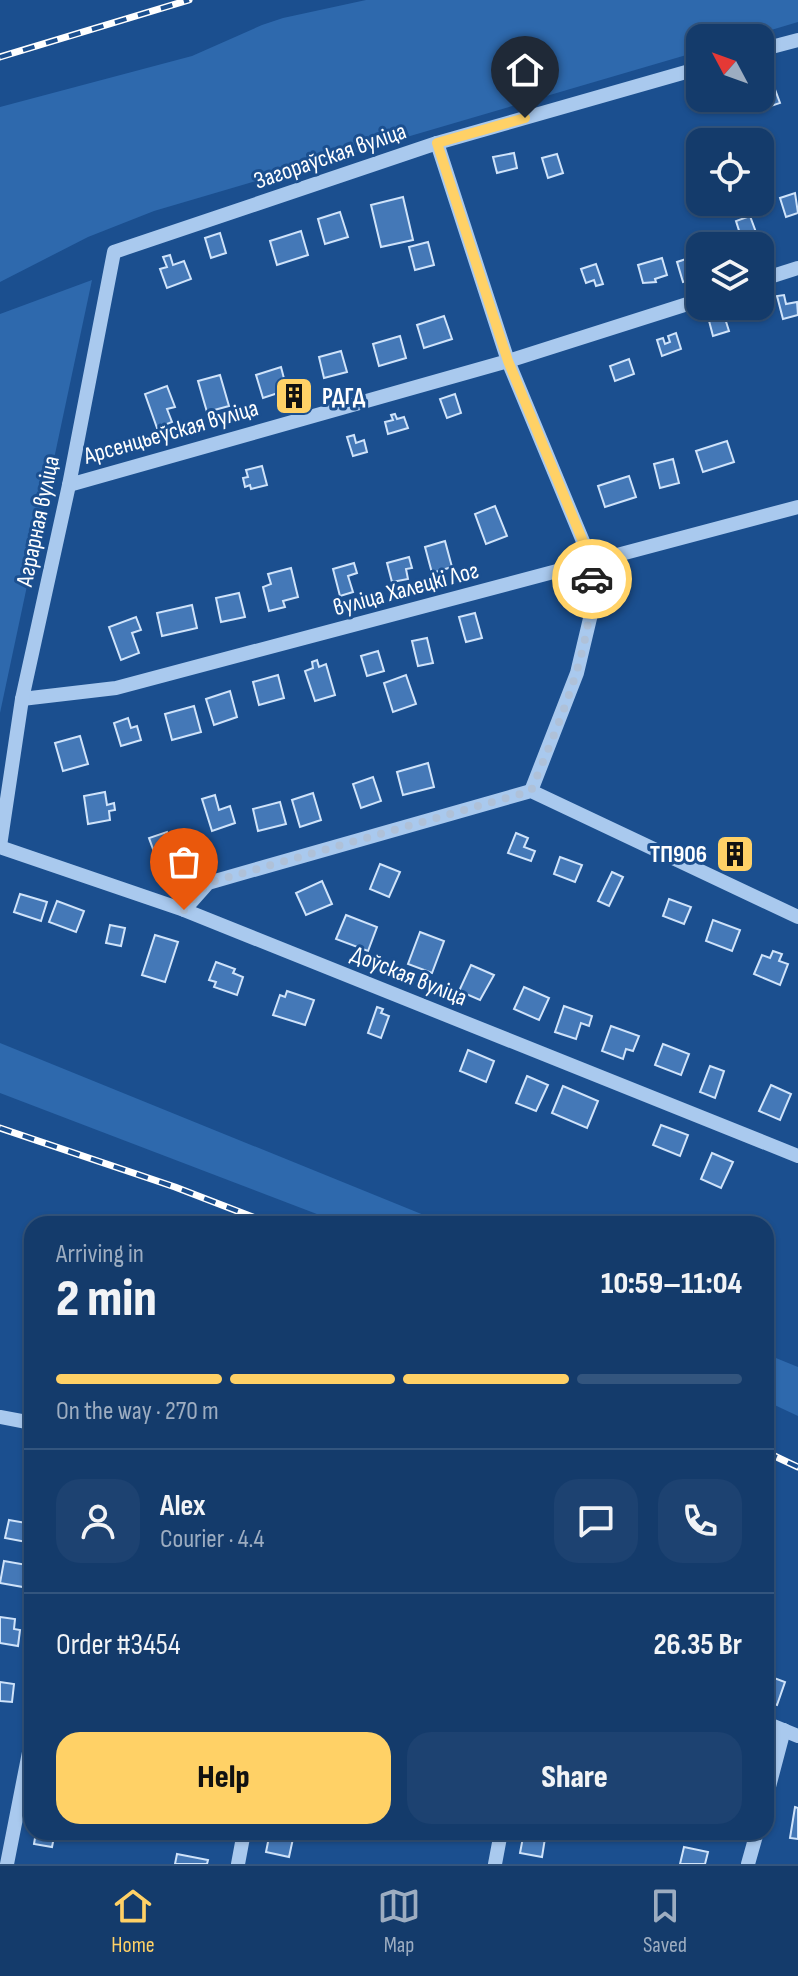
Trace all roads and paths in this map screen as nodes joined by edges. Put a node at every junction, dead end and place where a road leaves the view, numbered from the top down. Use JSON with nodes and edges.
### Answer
{"nodes":[{"id":1,"x":798,"y":40,"type":"edge"},
{"id":2,"x":774,"y":46,"type":"edge"},
{"id":3,"x":686,"y":72,"type":"edge"},
{"id":4,"x":437,"y":143,"type":"junction"},
{"id":5,"x":114,"y":252,"type":"joint"},
{"id":6,"x":798,"y":268,"type":"edge"},
{"id":7,"x":774,"y":276,"type":"edge"},
{"id":8,"x":686,"y":304,"type":"edge"},
{"id":9,"x":508,"y":361,"type":"junction"},
{"id":10,"x":69,"y":485,"type":"junction"},
{"id":11,"x":798,"y":507,"type":"edge"},
{"id":12,"x":592,"y":563,"type":"junction"},
{"id":13,"x":22,"y":699,"type":"junction"},
{"id":14,"x":531,"y":791,"type":"junction"},
{"id":15,"x":0,"y":846,"type":"edge"},
{"id":16,"x":184,"y":910,"type":"junction"},
{"id":17,"x":798,"y":917,"type":"edge"},
{"id":18,"x":798,"y":1156,"type":"edge"},
{"id":19,"x":0,"y":1417,"type":"edge"},
{"id":20,"x":24,"y":1422,"type":"edge"},
{"id":21,"x":791,"y":1733,"type":"edge"},
{"id":22,"x":774,"y":1777,"type":"edge"},
{"id":23,"x":24,"y":1778,"type":"edge"},
{"id":24,"x":242,"y":1840,"type":"edge"},
{"id":25,"x":500,"y":1840,"type":"edge"},
{"id":26,"x":755,"y":1840,"type":"edge"},
{"id":27,"x":7,"y":1864,"type":"edge"},
{"id":28,"x":238,"y":1864,"type":"edge"},
{"id":29,"x":495,"y":1864,"type":"edge"},
{"id":30,"x":748,"y":1864,"type":"edge"}],
"edges":[{"from":1,"to":2,"type":"street"},
{"from":3,"to":4,"type":"street","name":"Загораўская вуліца"},
{"from":4,"to":5,"type":"street","name":"Загораўская вуліца"},
{"from":4,"to":9,"type":"street"},
{"from":5,"to":10,"type":"street","name":"Аграрная вуліца"},
{"from":6,"to":7,"type":"street"},
{"from":8,"to":9,"type":"street","name":"Арсенцьеўская вуліца"},
{"from":9,"to":10,"type":"street","name":"Арсенцьеўская вуліца"},
{"from":9,"to":12,"type":"street"},
{"from":10,"to":13,"type":"street","name":"Аграрная вуліца"},
{"from":11,"to":12,"type":"street","name":"вуліца Халецкі Лог"},
{"from":12,"to":13,"type":"street","name":"вуліца Халецкі Лог"},
{"from":12,"to":14,"type":"street"},
{"from":13,"to":15,"type":"street","name":"Аграрная вуліца"},
{"from":14,"to":16,"type":"street"},
{"from":14,"to":17,"type":"street"},
{"from":15,"to":16,"type":"street","name":"Доўская вуліца"},
{"from":16,"to":18,"type":"street","name":"Доўская вуліца"},
{"from":19,"to":20,"type":"street"},
{"from":21,"to":22,"type":"street"},
{"from":23,"to":27,"type":"street"},
{"from":24,"to":28,"type":"street"},
{"from":25,"to":29,"type":"street"},
{"from":26,"to":30,"type":"street"}]}
